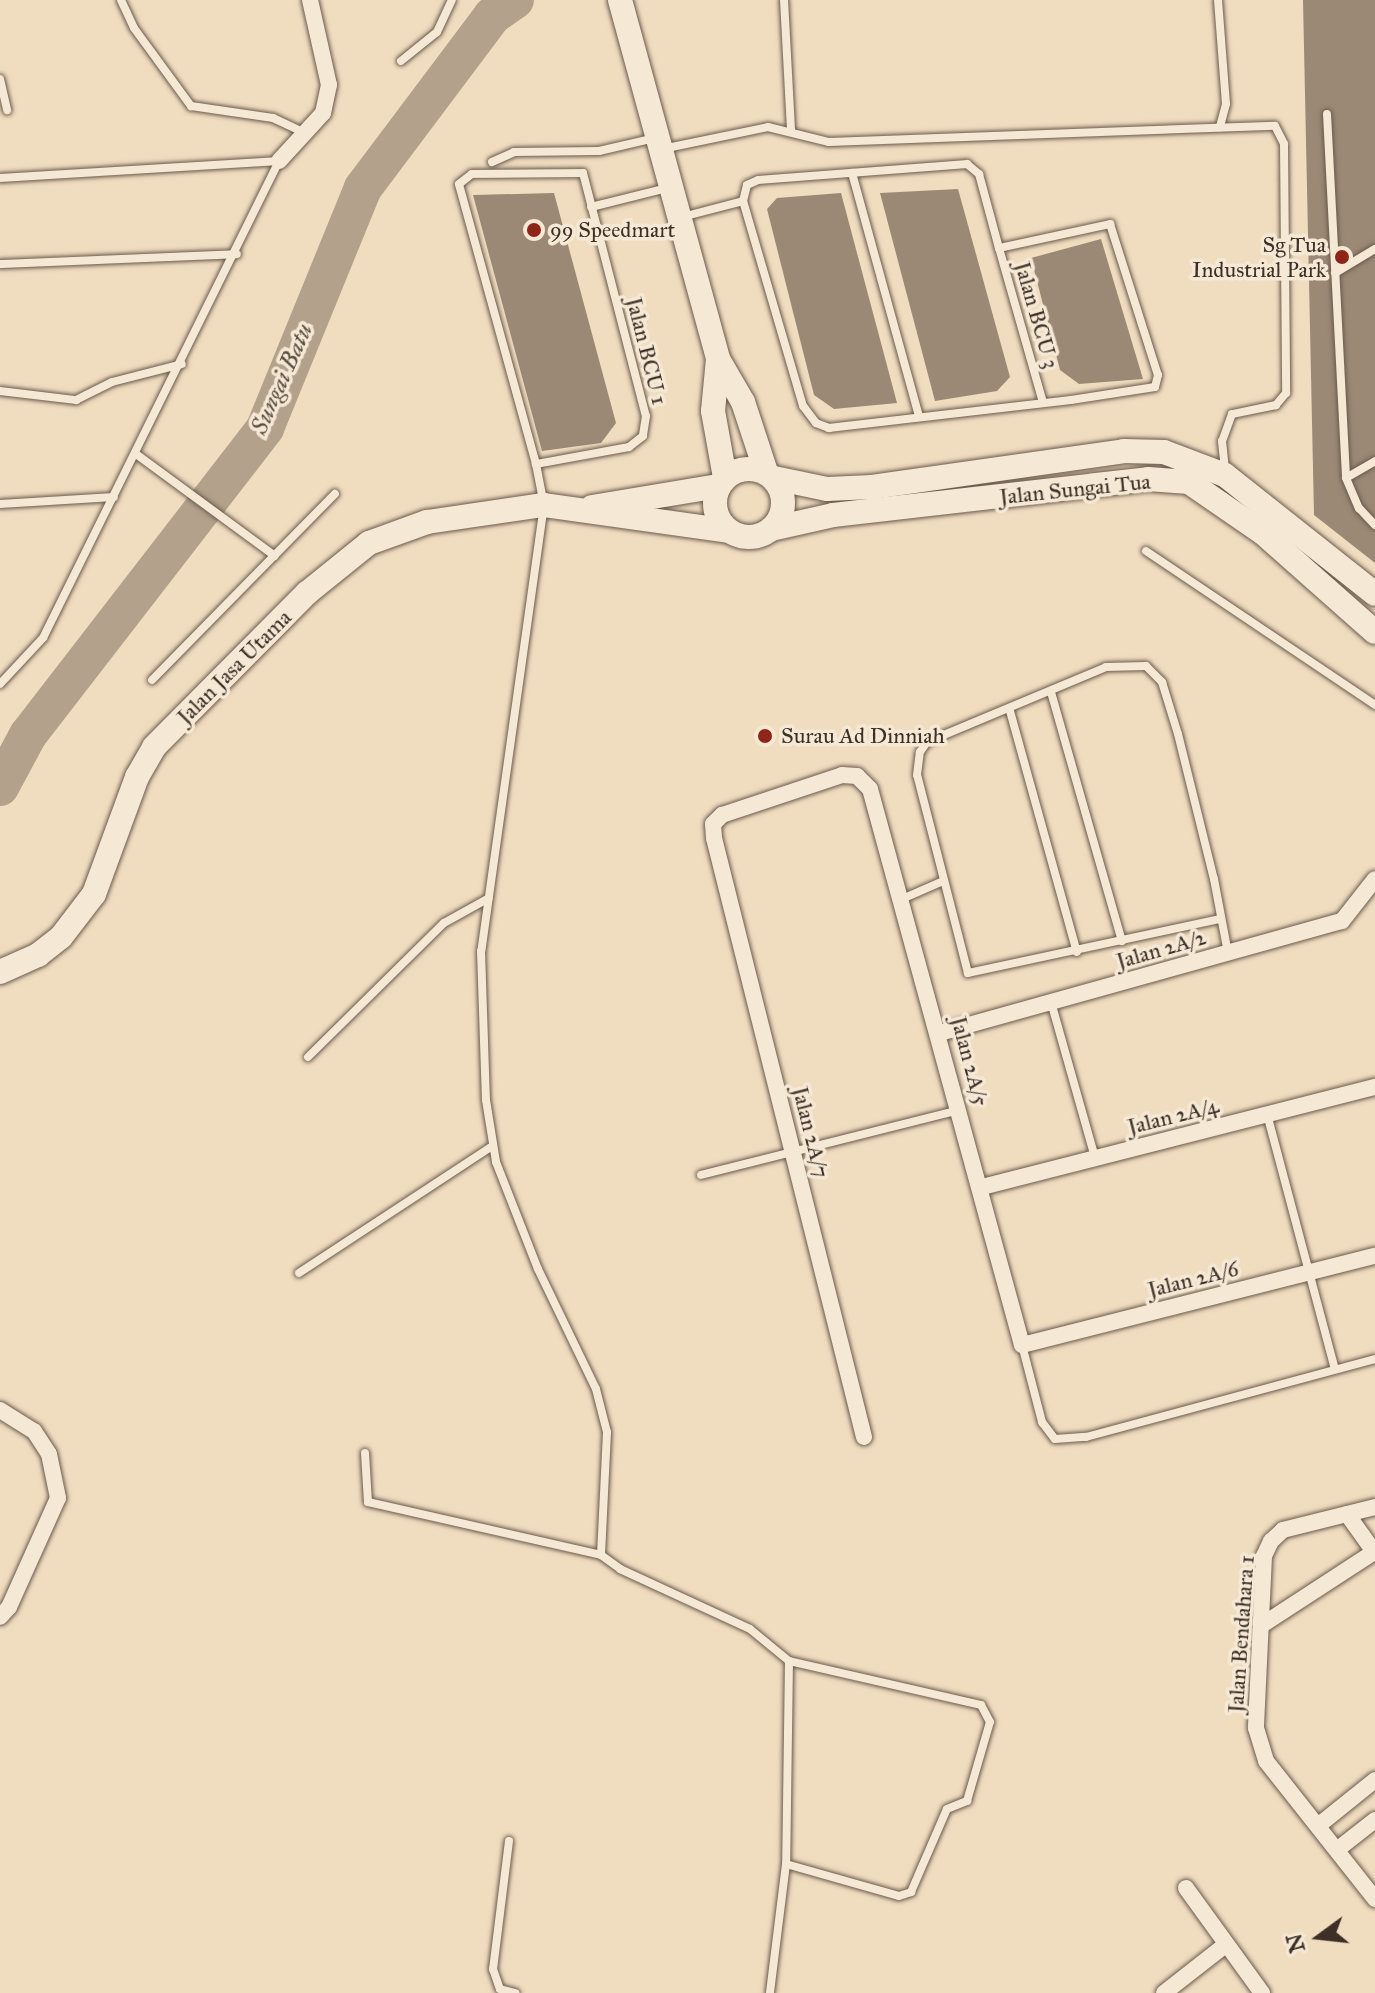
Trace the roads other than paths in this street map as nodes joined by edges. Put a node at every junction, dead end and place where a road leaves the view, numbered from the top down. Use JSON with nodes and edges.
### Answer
{"nodes":[{"id":1,"x":121,"y":0,"type":"edge"},
{"id":2,"x":310,"y":0,"type":"edge"},
{"id":3,"x":452,"y":0,"type":"edge"},
{"id":4,"x":784,"y":0,"type":"edge"},
{"id":5,"x":1218,"y":0,"type":"edge"},
{"id":6,"x":622,"y":6,"type":"edge"},
{"id":7,"x":401,"y":61,"type":"dead end"},
{"id":8,"x":0,"y":79,"type":"edge"},
{"id":9,"x":7,"y":110,"type":"dead end"},
{"id":10,"x":1327,"y":114,"type":"dead end"},
{"id":11,"x":1220,"y":127,"type":"junction"},
{"id":12,"x":791,"y":130,"type":"junction"},
{"id":13,"x":307,"y":134,"type":"junction"},
{"id":14,"x":660,"y":144,"type":"junction"},
{"id":15,"x":279,"y":161,"type":"junction"},
{"id":16,"x":492,"y":162,"type":"dead end"},
{"id":17,"x":852,"y":173,"type":"junction"},
{"id":18,"x":0,"y":178,"type":"edge"},
{"id":19,"x":671,"y":187,"type":"junction"},
{"id":20,"x":743,"y":201,"type":"junction"},
{"id":21,"x":591,"y":207,"type":"junction"},
{"id":22,"x":680,"y":218,"type":"junction"},
{"id":23,"x":999,"y":248,"type":"junction"},
{"id":24,"x":1375,"y":249,"type":"edge"},
{"id":25,"x":237,"y":254,"type":"junction"},
{"id":26,"x":0,"y":264,"type":"edge"},
{"id":27,"x":1335,"y":273,"type":"junction"},
{"id":28,"x":718,"y":359,"type":"junction"},
{"id":29,"x":182,"y":364,"type":"junction"},
{"id":30,"x":0,"y":391,"type":"edge"},
{"id":31,"x":1043,"y":402,"type":"junction"},
{"id":32,"x":919,"y":417,"type":"junction"},
{"id":33,"x":136,"y":454,"type":"junction"},
{"id":34,"x":1375,"y":461,"type":"edge"},
{"id":35,"x":536,"y":464,"type":"junction"},
{"id":36,"x":770,"y":475,"type":"junction"},
{"id":37,"x":1225,"y":475,"type":"junction"},
{"id":38,"x":1346,"y":478,"type":"junction"},
{"id":39,"x":722,"y":482,"type":"junction"},
{"id":40,"x":335,"y":494,"type":"dead end"},
{"id":41,"x":114,"y":497,"type":"junction"},
{"id":42,"x":0,"y":504,"type":"edge"},
{"id":43,"x":544,"y":505,"type":"junction"},
{"id":44,"x":578,"y":510,"type":"junction"},
{"id":45,"x":1375,"y":525,"type":"edge"},
{"id":46,"x":771,"y":529,"type":"junction"},
{"id":47,"x":729,"y":531,"type":"junction"},
{"id":48,"x":1146,"y":551,"type":"dead end"},
{"id":49,"x":275,"y":556,"type":"junction"},
{"id":50,"x":1375,"y":594,"type":"edge"},
{"id":51,"x":1375,"y":632,"type":"edge"},
{"id":52,"x":152,"y":680,"type":"dead end"},
{"id":53,"x":0,"y":684,"type":"edge"},
{"id":54,"x":1051,"y":692,"type":"junction"},
{"id":55,"x":1375,"y":705,"type":"edge"},
{"id":56,"x":1010,"y":711,"type":"junction"},
{"id":57,"x":870,"y":789,"type":"joint"},
{"id":58,"x":1375,"y":879,"type":"edge"},
{"id":59,"x":943,"y":881,"type":"junction"},
{"id":60,"x":489,"y":898,"type":"junction"},
{"id":61,"x":902,"y":899,"type":"junction"},
{"id":62,"x":1220,"y":919,"type":"junction"},
{"id":63,"x":1122,"y":941,"type":"junction"},
{"id":64,"x":1077,"y":952,"type":"junction"},
{"id":65,"x":1228,"y":953,"type":"junction"},
{"id":66,"x":0,"y":972,"type":"edge"},
{"id":67,"x":1051,"y":1002,"type":"junction"},
{"id":68,"x":940,"y":1033,"type":"junction"},
{"id":69,"x":308,"y":1057,"type":"dead end"},
{"id":70,"x":1375,"y":1087,"type":"edge"},
{"id":71,"x":960,"y":1110,"type":"junction"},
{"id":72,"x":1267,"y":1114,"type":"junction"},
{"id":73,"x":492,"y":1146,"type":"junction"},
{"id":74,"x":793,"y":1152,"type":"junction"},
{"id":75,"x":1095,"y":1158,"type":"junction"},
{"id":76,"x":701,"y":1175,"type":"dead end"},
{"id":77,"x":982,"y":1187,"type":"junction"},
{"id":78,"x":1375,"y":1256,"type":"edge"},
{"id":79,"x":1310,"y":1272,"type":"junction"},
{"id":80,"x":299,"y":1273,"type":"dead end"},
{"id":81,"x":1022,"y":1345,"type":"junction"},
{"id":82,"x":1375,"y":1359,"type":"edge"},
{"id":83,"x":1335,"y":1369,"type":"junction"},
{"id":84,"x":0,"y":1410,"type":"edge"},
{"id":85,"x":864,"y":1437,"type":"dead end"},
{"id":86,"x":365,"y":1453,"type":"dead end"},
{"id":87,"x":1375,"y":1507,"type":"edge"},
{"id":88,"x":1347,"y":1514,"type":"junction"},
{"id":89,"x":1374,"y":1552,"type":"edge"},
{"id":90,"x":601,"y":1555,"type":"junction"},
{"id":91,"x":0,"y":1617,"type":"edge"},
{"id":92,"x":1262,"y":1625,"type":"junction"},
{"id":93,"x":789,"y":1661,"type":"junction"},
{"id":94,"x":1375,"y":1780,"type":"edge"},
{"id":95,"x":1375,"y":1820,"type":"edge"},
{"id":96,"x":1319,"y":1825,"type":"junction"},
{"id":97,"x":509,"y":1841,"type":"dead end"},
{"id":98,"x":1338,"y":1849,"type":"junction"},
{"id":99,"x":786,"y":1864,"type":"junction"},
{"id":100,"x":1186,"y":1888,"type":"dead end"},
{"id":101,"x":1375,"y":1899,"type":"edge"},
{"id":102,"x":1224,"y":1946,"type":"junction"},
{"id":103,"x":515,"y":1993,"type":"edge"},
{"id":104,"x":770,"y":1993,"type":"edge"},
{"id":105,"x":1164,"y":1993,"type":"edge"},
{"id":106,"x":1262,"y":1993,"type":"edge"}],
"edges":[{"from":1,"to":13,"type":"lane"},
{"from":2,"to":13,"type":"street"},
{"from":3,"to":7,"type":"lane"},
{"from":4,"to":12,"type":"lane"},
{"from":5,"to":11,"type":"lane"},
{"from":6,"to":14,"type":"main road"},
{"from":8,"to":9,"type":"lane"},
{"from":10,"to":27,"type":"lane"},
{"from":11,"to":12,"type":"lane"},
{"from":11,"to":37,"type":"lane"},
{"from":12,"to":14,"type":"lane"},
{"from":13,"to":15,"type":"street"},
{"from":14,"to":16,"type":"lane"},
{"from":14,"to":19,"type":"main road"},
{"from":15,"to":18,"type":"lane"},
{"from":15,"to":25,"type":"lane"},
{"from":17,"to":20,"type":"lane","name":"Jalan BCU 3"},
{"from":17,"to":23,"type":"lane","name":"Jalan BCU 3"},
{"from":17,"to":32,"type":"lane"},
{"from":19,"to":21,"type":"lane"},
{"from":19,"to":22,"type":"main road"},
{"from":20,"to":22,"type":"lane"},
{"from":20,"to":32,"type":"lane","name":"Jalan BCU 3"},
{"from":21,"to":35,"type":"lane","name":"Jalan BCU 1"},
{"from":21,"to":35,"type":"lane","name":"Jalan BCU 1"},
{"from":22,"to":28,"type":"main road"},
{"from":23,"to":31,"type":"lane","name":"Jalan BCU 3"},
{"from":23,"to":31,"type":"lane"},
{"from":24,"to":27,"type":"lane"},
{"from":25,"to":26,"type":"lane"},
{"from":25,"to":29,"type":"lane"},
{"from":27,"to":38,"type":"lane"},
{"from":28,"to":36,"type":"main road"},
{"from":28,"to":39,"type":"main road"},
{"from":29,"to":30,"type":"lane"},
{"from":29,"to":33,"type":"lane"},
{"from":31,"to":32,"type":"lane","name":"Jalan BCU 3"},
{"from":33,"to":41,"type":"lane"},
{"from":33,"to":49,"type":"lane"},
{"from":34,"to":38,"type":"lane"},
{"from":35,"to":43,"type":"lane"},
{"from":36,"to":37,"type":"main road","name":"Jalan Sungai Tua"},
{"from":36,"to":39,"type":"main road"},
{"from":36,"to":46,"type":"main road"},
{"from":37,"to":50,"type":"main road","name":"Jalan Sungai Tua"},
{"from":38,"to":45,"type":"lane"},
{"from":39,"to":44,"type":"main road","name":"Jalan Jasa Utama"},
{"from":39,"to":47,"type":"main road"},
{"from":40,"to":49,"type":"lane"},
{"from":41,"to":42,"type":"lane"},
{"from":41,"to":53,"type":"lane"},
{"from":43,"to":44,"type":"main road","name":"Jalan Jasa Utama"},
{"from":43,"to":60,"type":"lane"},
{"from":43,"to":66,"type":"main road","name":"Jalan Jasa Utama"},
{"from":44,"to":47,"type":"main road","name":"Jalan Jasa Utama"},
{"from":46,"to":47,"type":"main road"},
{"from":46,"to":51,"type":"main road","name":"Jalan Sungai Tua"},
{"from":48,"to":55,"type":"lane"},
{"from":49,"to":52,"type":"lane"},
{"from":54,"to":56,"type":"lane"},
{"from":54,"to":62,"type":"lane"},
{"from":54,"to":63,"type":"lane"},
{"from":56,"to":59,"type":"lane"},
{"from":56,"to":64,"type":"lane"},
{"from":57,"to":61,"type":"street","name":"Jalan 2A/5"},
{"from":57,"to":74,"type":"street","name":"Jalan 2A/7"},
{"from":58,"to":65,"type":"street","name":"Jalan 2A/2"},
{"from":59,"to":61,"type":"lane"},
{"from":59,"to":64,"type":"lane"},
{"from":60,"to":69,"type":"lane"},
{"from":60,"to":73,"type":"lane"},
{"from":61,"to":68,"type":"street","name":"Jalan 2A/5"},
{"from":62,"to":63,"type":"lane"},
{"from":62,"to":65,"type":"lane"},
{"from":63,"to":64,"type":"lane"},
{"from":65,"to":67,"type":"street","name":"Jalan 2A/2"},
{"from":67,"to":68,"type":"street","name":"Jalan 2A/2"},
{"from":67,"to":75,"type":"lane"},
{"from":68,"to":71,"type":"street","name":"Jalan 2A/5"},
{"from":70,"to":72,"type":"street","name":"Jalan 2A/4"},
{"from":71,"to":74,"type":"lane"},
{"from":71,"to":77,"type":"street","name":"Jalan 2A/5"},
{"from":72,"to":75,"type":"street","name":"Jalan 2A/4"},
{"from":72,"to":79,"type":"lane"},
{"from":73,"to":80,"type":"lane"},
{"from":73,"to":90,"type":"lane"},
{"from":74,"to":76,"type":"lane"},
{"from":74,"to":85,"type":"street","name":"Jalan 2A/7"},
{"from":75,"to":77,"type":"street","name":"Jalan 2A/4"},
{"from":77,"to":81,"type":"street","name":"Jalan 2A/5"},
{"from":78,"to":79,"type":"street","name":"Jalan 2A/6"},
{"from":79,"to":81,"type":"street","name":"Jalan 2A/6"},
{"from":79,"to":83,"type":"lane"},
{"from":81,"to":83,"type":"lane"},
{"from":82,"to":83,"type":"lane"},
{"from":84,"to":91,"type":"street"},
{"from":86,"to":90,"type":"lane"},
{"from":87,"to":88,"type":"street","name":"Jalan Bendahara 1"},
{"from":88,"to":89,"type":"street"},
{"from":88,"to":92,"type":"street","name":"Jalan Bendahara 1"},
{"from":89,"to":92,"type":"street"},
{"from":90,"to":93,"type":"lane"},
{"from":92,"to":96,"type":"street","name":"Jalan Bendahara 1"},
{"from":93,"to":99,"type":"lane"},
{"from":93,"to":99,"type":"lane"},
{"from":94,"to":96,"type":"street"},
{"from":95,"to":98,"type":"street"},
{"from":96,"to":98,"type":"street","name":"Jalan Bendahara 1"},
{"from":97,"to":103,"type":"lane"},
{"from":98,"to":101,"type":"street","name":"Jalan Bendahara 1"},
{"from":99,"to":104,"type":"lane"},
{"from":100,"to":102,"type":"street"},
{"from":102,"to":105,"type":"street"},
{"from":102,"to":106,"type":"street"}]}
